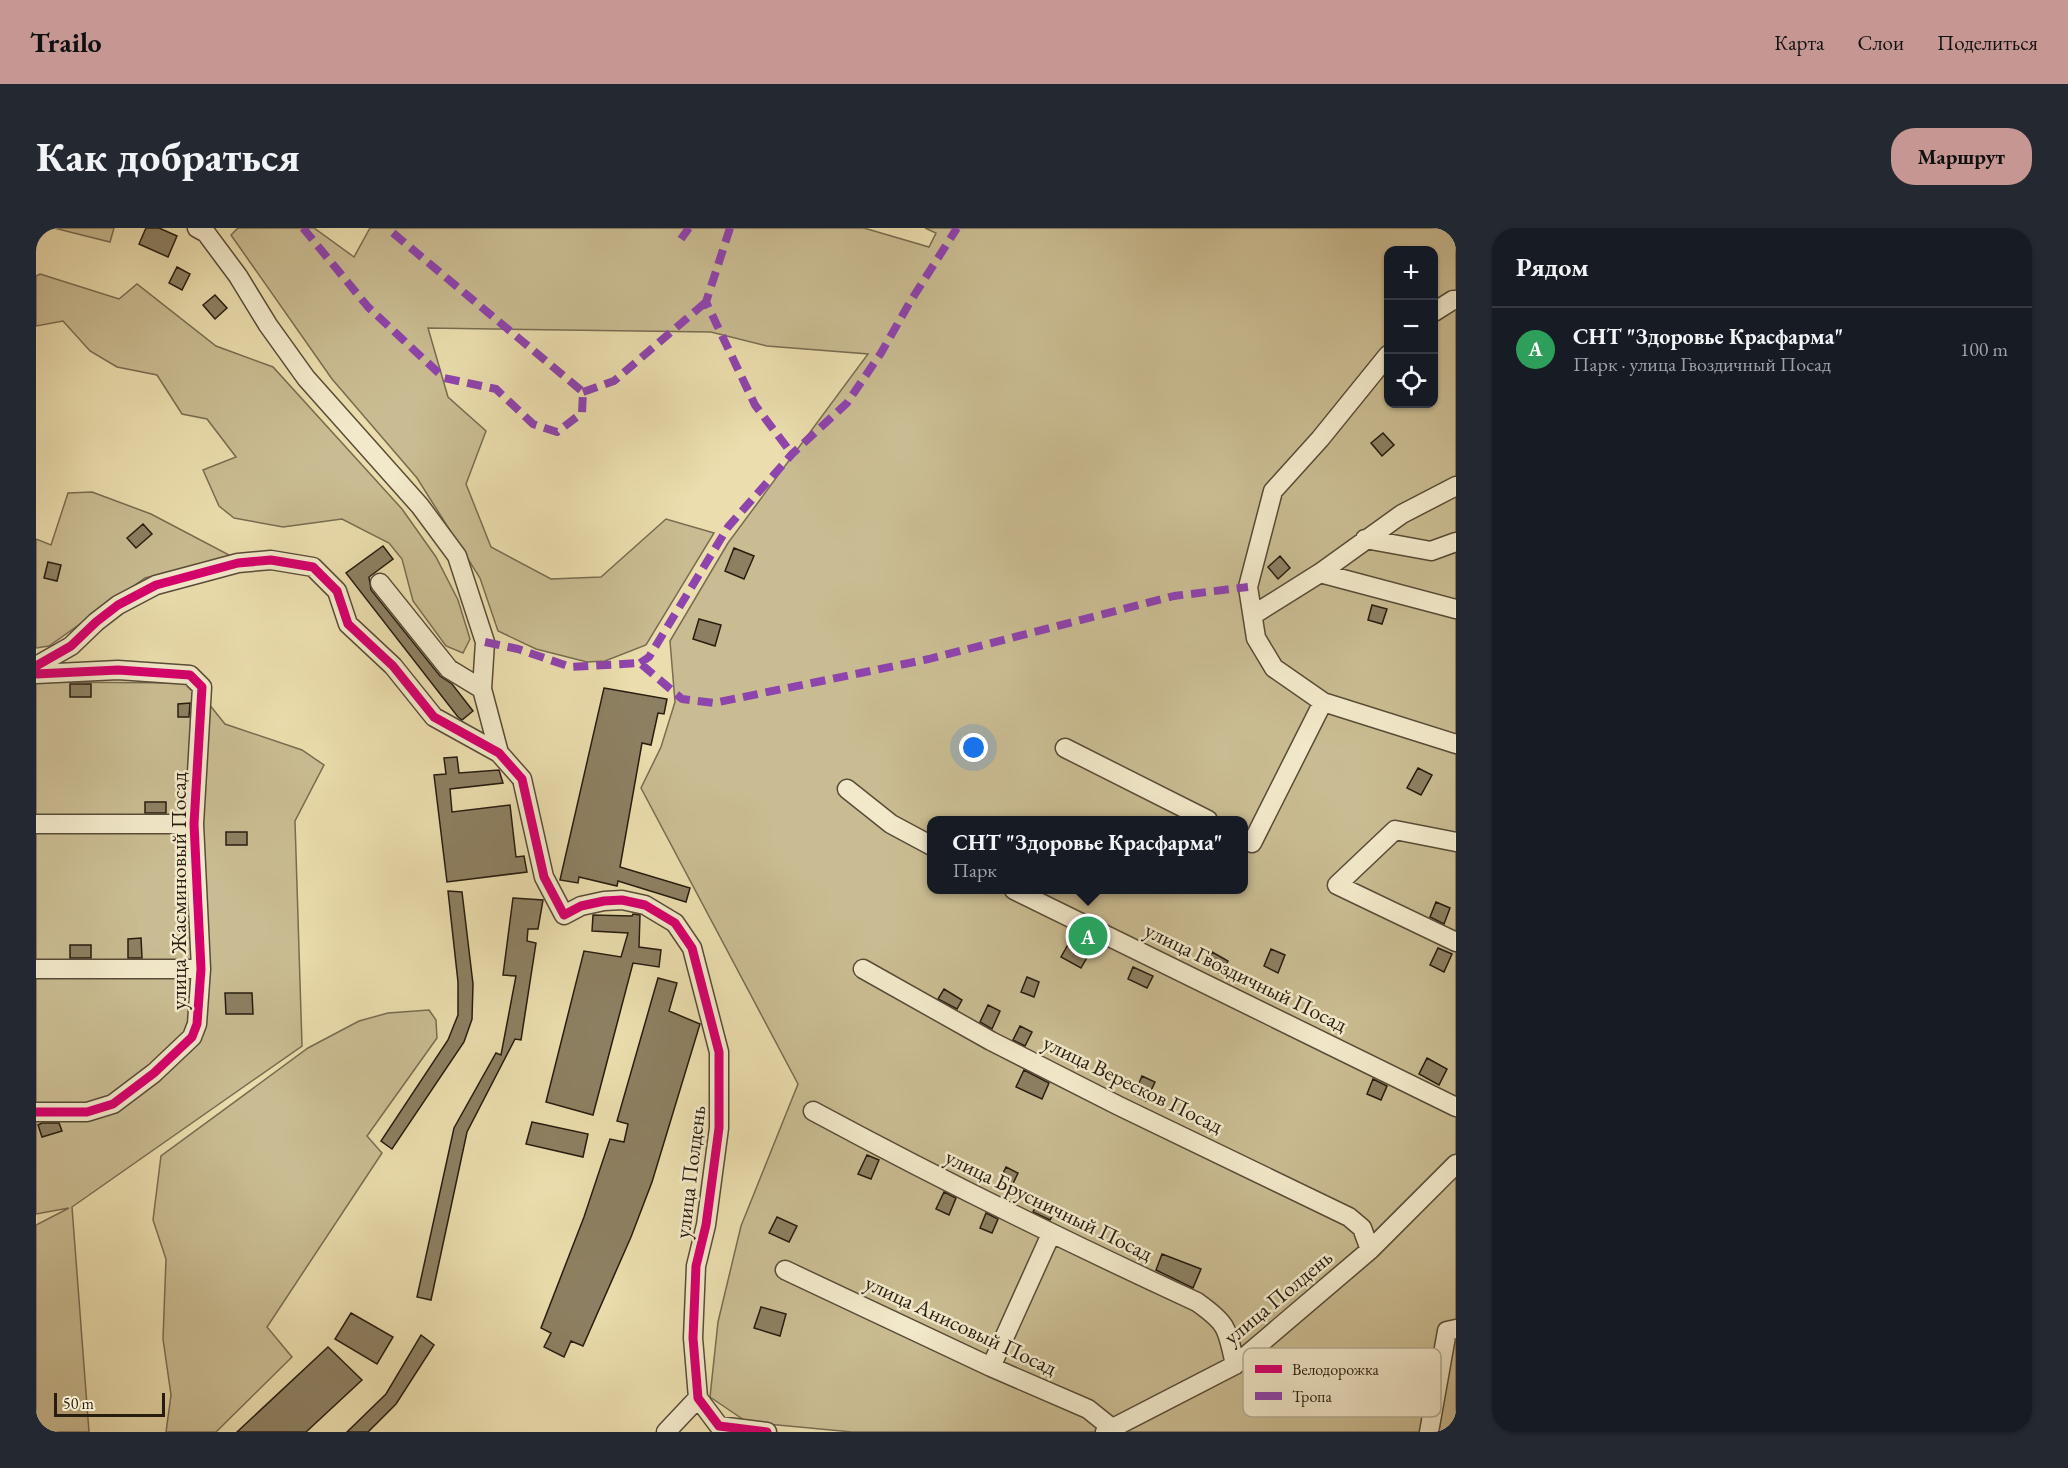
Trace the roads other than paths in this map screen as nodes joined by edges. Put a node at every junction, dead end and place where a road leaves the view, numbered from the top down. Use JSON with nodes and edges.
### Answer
{"nodes":[{"id":1,"x":197,"y":228,"type":"edge"},
{"id":2,"x":1455,"y":299,"type":"edge"},
{"id":3,"x":1438,"y":310,"type":"edge"},
{"id":4,"x":1384,"y":361,"type":"edge"},
{"id":5,"x":1456,"y":486,"type":"edge"},
{"id":6,"x":1365,"y":539,"type":"junction"},
{"id":7,"x":1456,"y":542,"type":"edge"},
{"id":8,"x":1320,"y":573,"type":"junction"},
{"id":9,"x":380,"y":583,"type":"dead end"},
{"id":10,"x":1456,"y":609,"type":"edge"},
{"id":11,"x":1253,"y":615,"type":"junction"},
{"id":12,"x":36,"y":666,"type":"edge"},
{"id":13,"x":36,"y":674,"type":"edge"},
{"id":14,"x":482,"y":689,"type":"junction"},
{"id":15,"x":1323,"y":702,"type":"junction"},
{"id":16,"x":1456,"y":744,"type":"edge"},
{"id":17,"x":1065,"y":748,"type":"dead end"},
{"id":18,"x":499,"y":753,"type":"junction"},
{"id":19,"x":847,"y":789,"type":"dead end"},
{"id":20,"x":1200,"y":816,"type":"edge"},
{"id":21,"x":36,"y":824,"type":"edge"},
{"id":22,"x":194,"y":824,"type":"junction"},
{"id":23,"x":1248,"y":841,"type":"edge"},
{"id":24,"x":1456,"y":842,"type":"edge"},
{"id":25,"x":927,"y":843,"type":"edge"},
{"id":26,"x":1022,"y":894,"type":"edge"},
{"id":27,"x":1456,"y":942,"type":"edge"},
{"id":28,"x":36,"y":969,"type":"edge"},
{"id":29,"x":201,"y":969,"type":"junction"},
{"id":30,"x":863,"y":969,"type":"dead end"},
{"id":31,"x":1456,"y":1107,"type":"edge"},
{"id":32,"x":813,"y":1111,"type":"dead end"},
{"id":33,"x":36,"y":1112,"type":"edge"},
{"id":34,"x":1456,"y":1164,"type":"edge"},
{"id":35,"x":1051,"y":1234,"type":"junction"},
{"id":36,"x":1370,"y":1250,"type":"junction"},
{"id":37,"x":785,"y":1270,"type":"dead end"},
{"id":38,"x":1456,"y":1329,"type":"edge"},
{"id":39,"x":1255,"y":1348,"type":"edge"},
{"id":40,"x":1243,"y":1358,"type":"edge"},
{"id":41,"x":1235,"y":1365,"type":"junction"},
{"id":42,"x":1441,"y":1365,"type":"edge"},
{"id":43,"x":991,"y":1367,"type":"junction"},
{"id":44,"x":698,"y":1398,"type":"junction"},
{"id":45,"x":1432,"y":1417,"type":"edge"},
{"id":46,"x":1109,"y":1430,"type":"edge"},
{"id":47,"x":666,"y":1432,"type":"edge"},
{"id":48,"x":767,"y":1432,"type":"edge"},
{"id":49,"x":1429,"y":1432,"type":"edge"}],
"edges":[{"from":1,"to":14,"type":"street"},
{"from":2,"to":3,"type":"street"},
{"from":4,"to":11,"type":"street"},
{"from":5,"to":6,"type":"street"},
{"from":6,"to":7,"type":"street"},
{"from":6,"to":8,"type":"street"},
{"from":8,"to":10,"type":"street"},
{"from":8,"to":11,"type":"street"},
{"from":9,"to":14,"type":"street"},
{"from":11,"to":15,"type":"street"},
{"from":12,"to":18,"type":"street","name":"улица Полдень"},
{"from":13,"to":22,"type":"street","name":"улица Жасминовый Посад"},
{"from":14,"to":18,"type":"street"},
{"from":15,"to":16,"type":"street"},
{"from":15,"to":23,"type":"street"},
{"from":17,"to":20,"type":"street"},
{"from":18,"to":44,"type":"street","name":"улица Полдень"},
{"from":19,"to":25,"type":"street"},
{"from":21,"to":22,"type":"street"},
{"from":22,"to":29,"type":"street","name":"улица Жасминовый Посад"},
{"from":24,"to":27,"type":"street"},
{"from":26,"to":31,"type":"street","name":"улица Гвоздичный Посад"},
{"from":28,"to":29,"type":"street"},
{"from":29,"to":33,"type":"street","name":"улица Жасминовый Посад"},
{"from":30,"to":36,"type":"street","name":"улица Вересков Посад"},
{"from":32,"to":35,"type":"street","name":"улица Брусничный Посад"},
{"from":34,"to":36,"type":"street","name":"улица Полдень"},
{"from":35,"to":41,"type":"street","name":"улица Брусничный Посад"},
{"from":35,"to":43,"type":"street"},
{"from":36,"to":39,"type":"street","name":"улица Полдень"},
{"from":37,"to":43,"type":"street","name":"улица Анисовый Посад"},
{"from":38,"to":42,"type":"street"},
{"from":40,"to":41,"type":"street","name":"улица Полдень"},
{"from":41,"to":46,"type":"street","name":"улица Полдень"},
{"from":43,"to":46,"type":"street","name":"улица Анисовый Посад"},
{"from":44,"to":47,"type":"street"},
{"from":44,"to":48,"type":"street"},
{"from":45,"to":49,"type":"street"}]}
